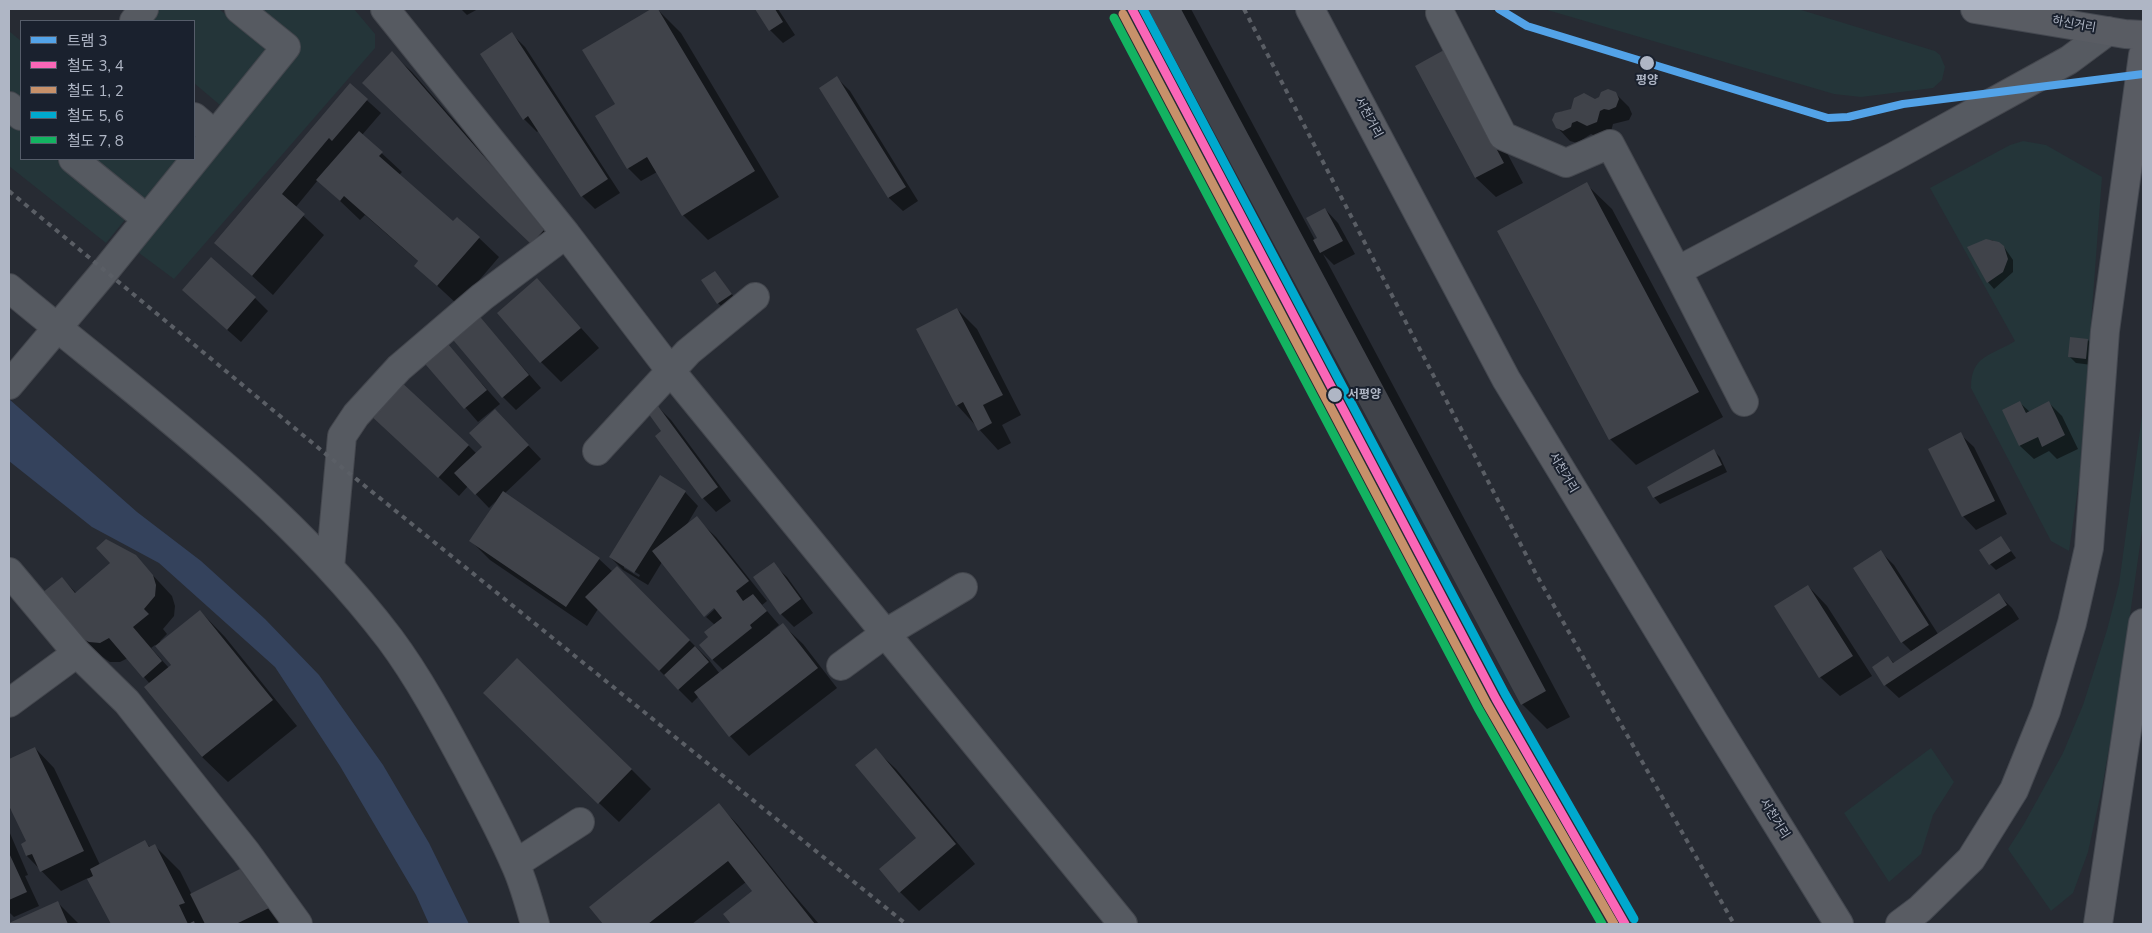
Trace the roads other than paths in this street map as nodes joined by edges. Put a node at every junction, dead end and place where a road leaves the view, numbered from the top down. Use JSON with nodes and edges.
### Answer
{"nodes":[{"id":1,"x":144,"y":9,"type":"edge"},
{"id":2,"x":239,"y":9,"type":"edge"},
{"id":3,"x":385,"y":9,"type":"edge"},
{"id":4,"x":1310,"y":9,"type":"edge"},
{"id":5,"x":1975,"y":9,"type":"edge"},
{"id":6,"x":1440,"y":13,"type":"dead end"},
{"id":7,"x":135,"y":20,"type":"edge"},
{"id":8,"x":2108,"y":31,"type":"junction"},
{"id":9,"x":2143,"y":35,"type":"edge"},
{"id":10,"x":2143,"y":55,"type":"edge"},
{"id":11,"x":9,"y":106,"type":"edge"},
{"id":12,"x":20,"y":115,"type":"edge"},
{"id":13,"x":195,"y":118,"type":"edge"},
{"id":14,"x":215,"y":135,"type":"junction"},
{"id":15,"x":74,"y":160,"type":"edge"},
{"id":16,"x":195,"y":160,"type":"edge"},
{"id":17,"x":195,"y":160,"type":"edge"},
{"id":18,"x":147,"y":219,"type":"junction"},
{"id":19,"x":566,"y":234,"type":"junction"},
{"id":20,"x":1677,"y":271,"type":"junction"},
{"id":21,"x":9,"y":288,"type":"edge"},
{"id":22,"x":755,"y":297,"type":"dead end"},
{"id":23,"x":56,"y":328,"type":"junction"},
{"id":24,"x":670,"y":370,"type":"junction"},
{"id":25,"x":16,"y":376,"type":"edge"},
{"id":26,"x":1744,"y":402,"type":"dead end"},
{"id":27,"x":597,"y":451,"type":"dead end"},
{"id":28,"x":330,"y":568,"type":"junction"},
{"id":29,"x":9,"y":572,"type":"edge"},
{"id":30,"x":963,"y":587,"type":"dead end"},
{"id":31,"x":2143,"y":623,"type":"edge"},
{"id":32,"x":886,"y":633,"type":"junction"},
{"id":33,"x":77,"y":653,"type":"junction"},
{"id":34,"x":841,"y":666,"type":"dead end"},
{"id":35,"x":9,"y":703,"type":"edge"},
{"id":36,"x":580,"y":822,"type":"dead end"},
{"id":37,"x":516,"y":864,"type":"junction"},
{"id":38,"x":1910,"y":917,"type":"edge"},
{"id":39,"x":298,"y":924,"type":"edge"},
{"id":40,"x":535,"y":924,"type":"edge"},
{"id":41,"x":1123,"y":924,"type":"edge"},
{"id":42,"x":1840,"y":924,"type":"edge"},
{"id":43,"x":2098,"y":924,"type":"edge"}],
"edges":[{"from":1,"to":7,"type":"street"},
{"from":2,"to":14,"type":"street"},
{"from":3,"to":19,"type":"street"},
{"from":4,"to":42,"type":"main road","name":"서천거리"},
{"from":5,"to":8,"type":"main road","name":"하신거리"},
{"from":6,"to":20,"type":"street"},
{"from":8,"to":9,"type":"main road","name":"하신거리"},
{"from":8,"to":20,"type":"street"},
{"from":10,"to":38,"type":"main road"},
{"from":11,"to":12,"type":"street"},
{"from":13,"to":14,"type":"street"},
{"from":14,"to":17,"type":"street"},
{"from":15,"to":18,"type":"street"},
{"from":16,"to":18,"type":"street"},
{"from":18,"to":23,"type":"street"},
{"from":19,"to":24,"type":"street"},
{"from":19,"to":28,"type":"street"},
{"from":20,"to":26,"type":"street"},
{"from":21,"to":23,"type":"street"},
{"from":22,"to":24,"type":"street"},
{"from":23,"to":25,"type":"street"},
{"from":23,"to":28,"type":"street"},
{"from":24,"to":27,"type":"street"},
{"from":24,"to":32,"type":"street"},
{"from":28,"to":37,"type":"street"},
{"from":29,"to":33,"type":"street"},
{"from":30,"to":32,"type":"street"},
{"from":31,"to":43,"type":"main road"},
{"from":32,"to":34,"type":"street"},
{"from":32,"to":41,"type":"street"},
{"from":33,"to":35,"type":"street"},
{"from":33,"to":39,"type":"street"},
{"from":36,"to":37,"type":"street"},
{"from":37,"to":40,"type":"street"}]}
